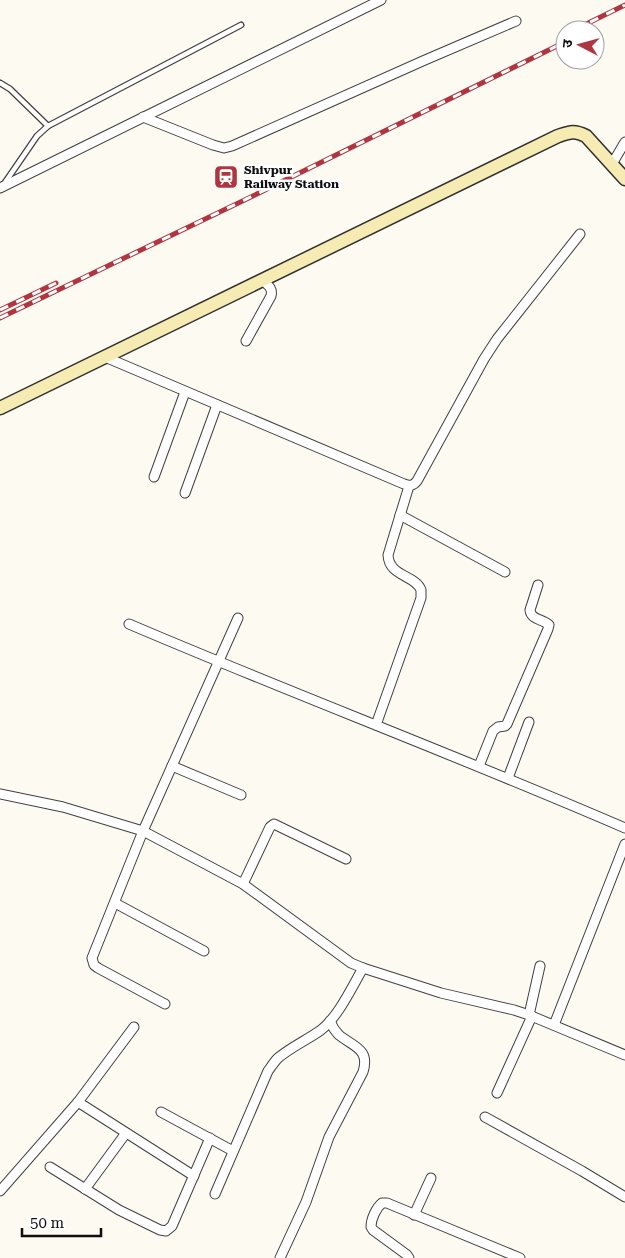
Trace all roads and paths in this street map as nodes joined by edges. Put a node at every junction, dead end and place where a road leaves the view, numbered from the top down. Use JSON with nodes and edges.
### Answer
{"nodes":[{"id":1,"x":381,"y":0,"type":"edge"},
{"id":2,"x":516,"y":21,"type":"dead end"},
{"id":3,"x":241,"y":25,"type":"dead end"},
{"id":4,"x":0,"y":83,"type":"edge"},
{"id":5,"x":143,"y":118,"type":"junction"},
{"id":6,"x":48,"y":126,"type":"junction"},
{"id":7,"x":625,"y":142,"type":"edge"},
{"id":8,"x":612,"y":164,"type":"junction"},
{"id":9,"x":625,"y":179,"type":"edge"},
{"id":10,"x":1,"y":188,"type":"edge"},
{"id":11,"x":580,"y":234,"type":"dead end"},
{"id":12,"x":262,"y":280,"type":"junction"},
{"id":13,"x":246,"y":341,"type":"dead end"},
{"id":14,"x":105,"y":357,"type":"junction"},
{"id":15,"x":185,"y":392,"type":"junction"},
{"id":16,"x":217,"y":405,"type":"junction"},
{"id":17,"x":0,"y":408,"type":"edge"},
{"id":18,"x":154,"y":477,"type":"dead end"},
{"id":19,"x":409,"y":486,"type":"junction"},
{"id":20,"x":185,"y":493,"type":"dead end"},
{"id":21,"x":400,"y":515,"type":"junction"},
{"id":22,"x":504,"y":572,"type":"dead end"},
{"id":23,"x":538,"y":585,"type":"dead end"},
{"id":24,"x":238,"y":618,"type":"dead end"},
{"id":25,"x":129,"y":624,"type":"dead end"},
{"id":26,"x":219,"y":662,"type":"junction"},
{"id":27,"x":529,"y":722,"type":"dead end"},
{"id":28,"x":376,"y":725,"type":"junction"},
{"id":29,"x":172,"y":766,"type":"junction"},
{"id":30,"x":479,"y":766,"type":"junction"},
{"id":31,"x":508,"y":778,"type":"junction"},
{"id":32,"x":0,"y":794,"type":"edge"},
{"id":33,"x":241,"y":795,"type":"dead end"},
{"id":34,"x":625,"y":828,"type":"edge"},
{"id":35,"x":143,"y":831,"type":"junction"},
{"id":36,"x":625,"y":844,"type":"edge"},
{"id":37,"x":346,"y":859,"type":"dead end"},
{"id":38,"x":243,"y":884,"type":"junction"},
{"id":39,"x":115,"y":903,"type":"junction"},
{"id":40,"x":204,"y":951,"type":"dead end"},
{"id":41,"x":540,"y":966,"type":"dead end"},
{"id":42,"x":363,"y":968,"type":"junction"},
{"id":43,"x":164,"y":1004,"type":"dead end"},
{"id":44,"x":531,"y":1016,"type":"junction"},
{"id":45,"x":330,"y":1021,"type":"junction"},
{"id":46,"x":554,"y":1025,"type":"junction"},
{"id":47,"x":134,"y":1027,"type":"dead end"},
{"id":48,"x":625,"y":1055,"type":"edge"},
{"id":49,"x":497,"y":1093,"type":"dead end"},
{"id":50,"x":78,"y":1102,"type":"junction"},
{"id":51,"x":161,"y":1112,"type":"dead end"},
{"id":52,"x":486,"y":1117,"type":"dead end"},
{"id":53,"x":126,"y":1133,"type":"junction"},
{"id":54,"x":210,"y":1138,"type":"junction"},
{"id":55,"x":233,"y":1151,"type":"junction"},
{"id":56,"x":50,"y":1168,"type":"dead end"},
{"id":57,"x":194,"y":1176,"type":"junction"},
{"id":58,"x":431,"y":1178,"type":"dead end"},
{"id":59,"x":85,"y":1189,"type":"junction"},
{"id":60,"x":0,"y":1191,"type":"edge"},
{"id":61,"x":214,"y":1194,"type":"dead end"},
{"id":62,"x":625,"y":1197,"type":"edge"},
{"id":63,"x":414,"y":1215,"type":"junction"},
{"id":64,"x":280,"y":1258,"type":"edge"},
{"id":65,"x":409,"y":1258,"type":"edge"},
{"id":66,"x":520,"y":1258,"type":"edge"}],
"edges":[{"from":1,"to":5,"type":"street"},
{"from":2,"to":5,"type":"street"},
{"from":3,"to":6,"type":"lane"},
{"from":4,"to":6,"type":"lane"},
{"from":5,"to":10,"type":"street"},
{"from":6,"to":10,"type":"lane"},
{"from":7,"to":8,"type":"street"},
{"from":8,"to":9,"type":"street"},
{"from":8,"to":12,"type":"street"},
{"from":11,"to":19,"type":"street"},
{"from":12,"to":13,"type":"street"},
{"from":12,"to":14,"type":"street"},
{"from":14,"to":15,"type":"street"},
{"from":14,"to":17,"type":"street"},
{"from":15,"to":16,"type":"street"},
{"from":15,"to":18,"type":"street"},
{"from":16,"to":19,"type":"street"},
{"from":16,"to":20,"type":"street"},
{"from":19,"to":21,"type":"street"},
{"from":21,"to":22,"type":"street"},
{"from":21,"to":28,"type":"street"},
{"from":23,"to":30,"type":"street"},
{"from":24,"to":26,"type":"street"},
{"from":25,"to":26,"type":"street"},
{"from":26,"to":28,"type":"street"},
{"from":26,"to":29,"type":"street"},
{"from":27,"to":31,"type":"street"},
{"from":28,"to":30,"type":"street"},
{"from":29,"to":33,"type":"street"},
{"from":29,"to":35,"type":"street"},
{"from":30,"to":31,"type":"street"},
{"from":31,"to":34,"type":"street"},
{"from":32,"to":35,"type":"street"},
{"from":35,"to":38,"type":"street"},
{"from":35,"to":39,"type":"street"},
{"from":36,"to":46,"type":"street"},
{"from":37,"to":38,"type":"street"},
{"from":38,"to":42,"type":"street"},
{"from":39,"to":40,"type":"street"},
{"from":39,"to":43,"type":"street"},
{"from":41,"to":44,"type":"street"},
{"from":42,"to":44,"type":"street"},
{"from":42,"to":45,"type":"street"},
{"from":44,"to":46,"type":"street"},
{"from":44,"to":49,"type":"street"},
{"from":45,"to":55,"type":"street"},
{"from":45,"to":64,"type":"street"},
{"from":46,"to":48,"type":"street"},
{"from":47,"to":50,"type":"street"},
{"from":50,"to":53,"type":"street"},
{"from":50,"to":60,"type":"street"},
{"from":51,"to":54,"type":"street"},
{"from":52,"to":62,"type":"street"},
{"from":53,"to":57,"type":"street"},
{"from":53,"to":59,"type":"street"},
{"from":54,"to":55,"type":"street"},
{"from":54,"to":57,"type":"street"},
{"from":55,"to":61,"type":"street"},
{"from":56,"to":59,"type":"street"},
{"from":57,"to":59,"type":"street"},
{"from":58,"to":63,"type":"street"},
{"from":63,"to":65,"type":"street"},
{"from":63,"to":66,"type":"street"}]}
